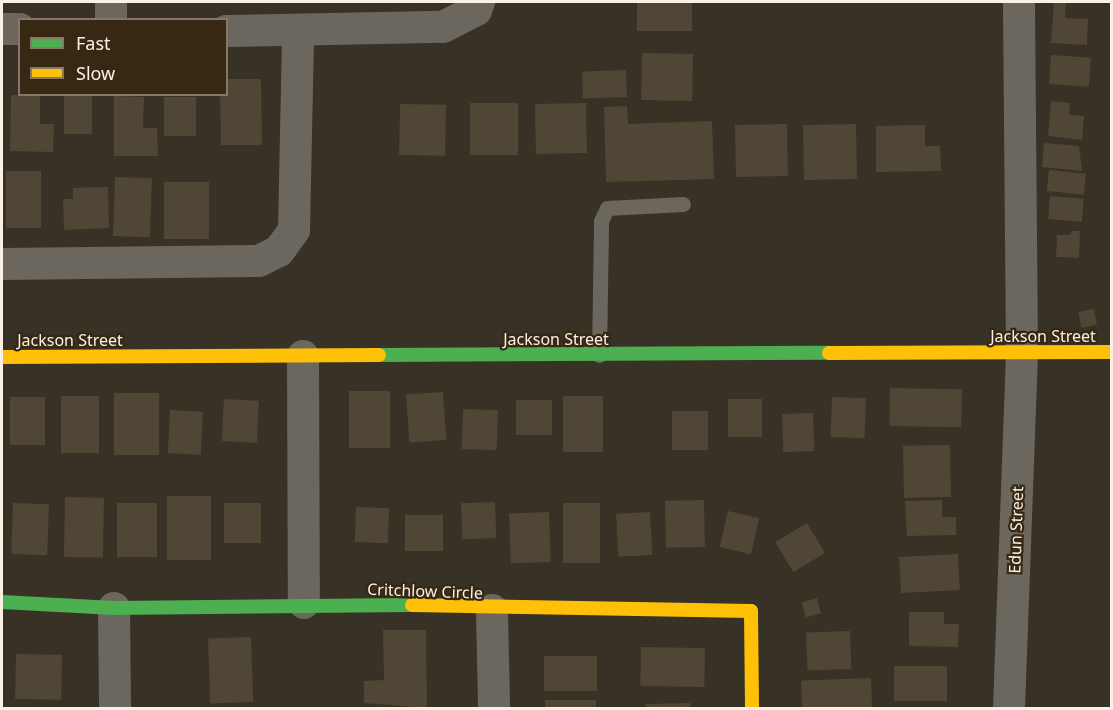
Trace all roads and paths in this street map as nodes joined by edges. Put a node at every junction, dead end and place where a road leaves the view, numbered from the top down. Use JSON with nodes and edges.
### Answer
{"nodes":[{"id":1,"x":111,"y":2,"type":"edge"},
{"id":2,"x":478,"y":2,"type":"edge"},
{"id":3,"x":1019,"y":2,"type":"edge"},
{"id":4,"x":111,"y":18,"type":"edge"},
{"id":5,"x":2,"y":29,"type":"edge"},
{"id":6,"x":18,"y":29,"type":"edge"},
{"id":7,"x":228,"y":31,"type":"edge"},
{"id":8,"x":298,"y":31,"type":"junction"},
{"id":9,"x":683,"y":204,"type":"dead end"},
{"id":10,"x":2,"y":264,"type":"edge"},
{"id":11,"x":1022,"y":352,"type":"junction"},
{"id":12,"x":1108,"y":353,"type":"edge"},
{"id":13,"x":599,"y":355,"type":"junction"},
{"id":14,"x":303,"y":356,"type":"junction"},
{"id":15,"x":2,"y":357,"type":"edge"},
{"id":16,"x":2,"y":602,"type":"edge"},
{"id":17,"x":304,"y":603,"type":"junction"},
{"id":18,"x":114,"y":608,"type":"junction"},
{"id":19,"x":492,"y":610,"type":"junction"},
{"id":20,"x":115,"y":708,"type":"edge"},
{"id":21,"x":494,"y":708,"type":"edge"},
{"id":22,"x":752,"y":708,"type":"edge"},
{"id":23,"x":1009,"y":708,"type":"edge"}],
"edges":[{"from":1,"to":4,"type":"street"},
{"from":2,"to":8,"type":"street"},
{"from":3,"to":11,"type":"street","name":"Edun Street"},
{"from":5,"to":6,"type":"street"},
{"from":7,"to":8,"type":"street"},
{"from":8,"to":10,"type":"street"},
{"from":9,"to":13,"type":"lane"},
{"from":11,"to":12,"type":"street","name":"Jackson Street"},
{"from":11,"to":13,"type":"street","name":"Jackson Street"},
{"from":11,"to":23,"type":"street","name":"Edun Street"},
{"from":13,"to":14,"type":"street","name":"Jackson Street"},
{"from":14,"to":15,"type":"street","name":"Jackson Street"},
{"from":14,"to":17,"type":"street"},
{"from":16,"to":18,"type":"street","name":"Critchlow Circle"},
{"from":17,"to":18,"type":"street","name":"Critchlow Circle"},
{"from":17,"to":19,"type":"street","name":"Critchlow Circle"},
{"from":18,"to":20,"type":"street"},
{"from":19,"to":21,"type":"street"},
{"from":19,"to":22,"type":"street","name":"Critchlow Circle"}]}
